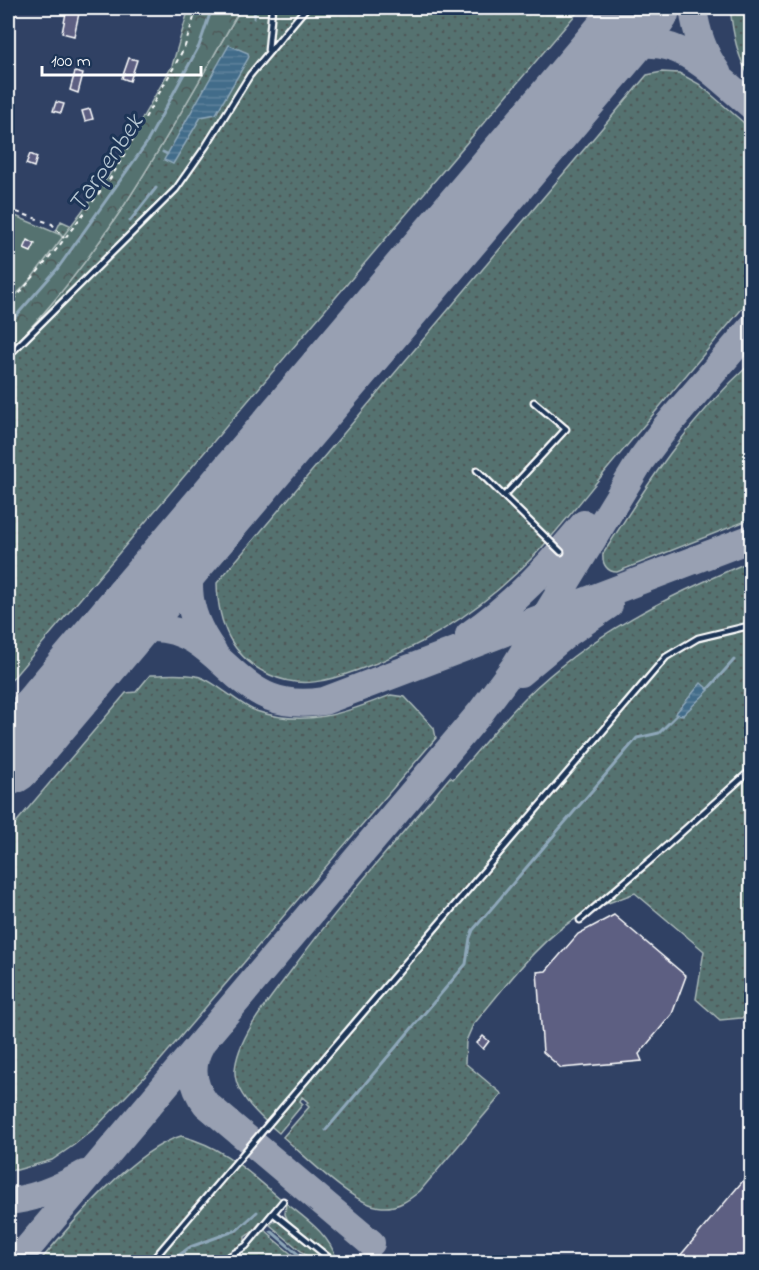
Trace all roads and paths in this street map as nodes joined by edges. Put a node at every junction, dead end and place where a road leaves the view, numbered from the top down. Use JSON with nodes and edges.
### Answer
{"nodes":[{"id":1,"x":10,"y":8,"type":"edge"},
{"id":2,"x":198,"y":8,"type":"edge"},
{"id":3,"x":272,"y":8,"type":"edge"},
{"id":4,"x":306,"y":8,"type":"edge"},
{"id":5,"x":8,"y":20,"type":"edge"},
{"id":6,"x":268,"y":51,"type":"junction"},
{"id":7,"x":8,"y":209,"type":"edge"},
{"id":8,"x":64,"y":239,"type":"junction"},
{"id":9,"x":8,"y":308,"type":"edge"},
{"id":10,"x":8,"y":356,"type":"edge"},
{"id":11,"x":534,"y":402,"type":"dead end"},
{"id":12,"x":477,"y":470,"type":"dead end"},
{"id":13,"x":504,"y":496,"type":"junction"},
{"id":14,"x":561,"y":552,"type":"dead end"},
{"id":15,"x":752,"y":625,"type":"edge"},
{"id":16,"x":752,"y":769,"type":"edge"},
{"id":17,"x":580,"y":920,"type":"dead end"},
{"id":18,"x":284,"y":1201,"type":"dead end"},
{"id":19,"x":273,"y":1213,"type":"junction"},
{"id":20,"x":151,"y":1263,"type":"edge"},
{"id":21,"x":220,"y":1263,"type":"edge"},
{"id":22,"x":334,"y":1263,"type":"edge"}],
"edges":[{"from":1,"to":5,"type":"street"},
{"from":2,"to":8,"type":"path"},
{"from":3,"to":6,"type":"lane"},
{"from":4,"to":6,"type":"lane"},
{"from":6,"to":10,"type":"lane"},
{"from":7,"to":8,"type":"path"},
{"from":8,"to":9,"type":"path"},
{"from":11,"to":13,"type":"lane"},
{"from":12,"to":13,"type":"lane"},
{"from":13,"to":14,"type":"lane"},
{"from":15,"to":20,"type":"lane"},
{"from":16,"to":17,"type":"lane"},
{"from":18,"to":19,"type":"lane"},
{"from":19,"to":21,"type":"lane"},
{"from":19,"to":22,"type":"lane"}]}
